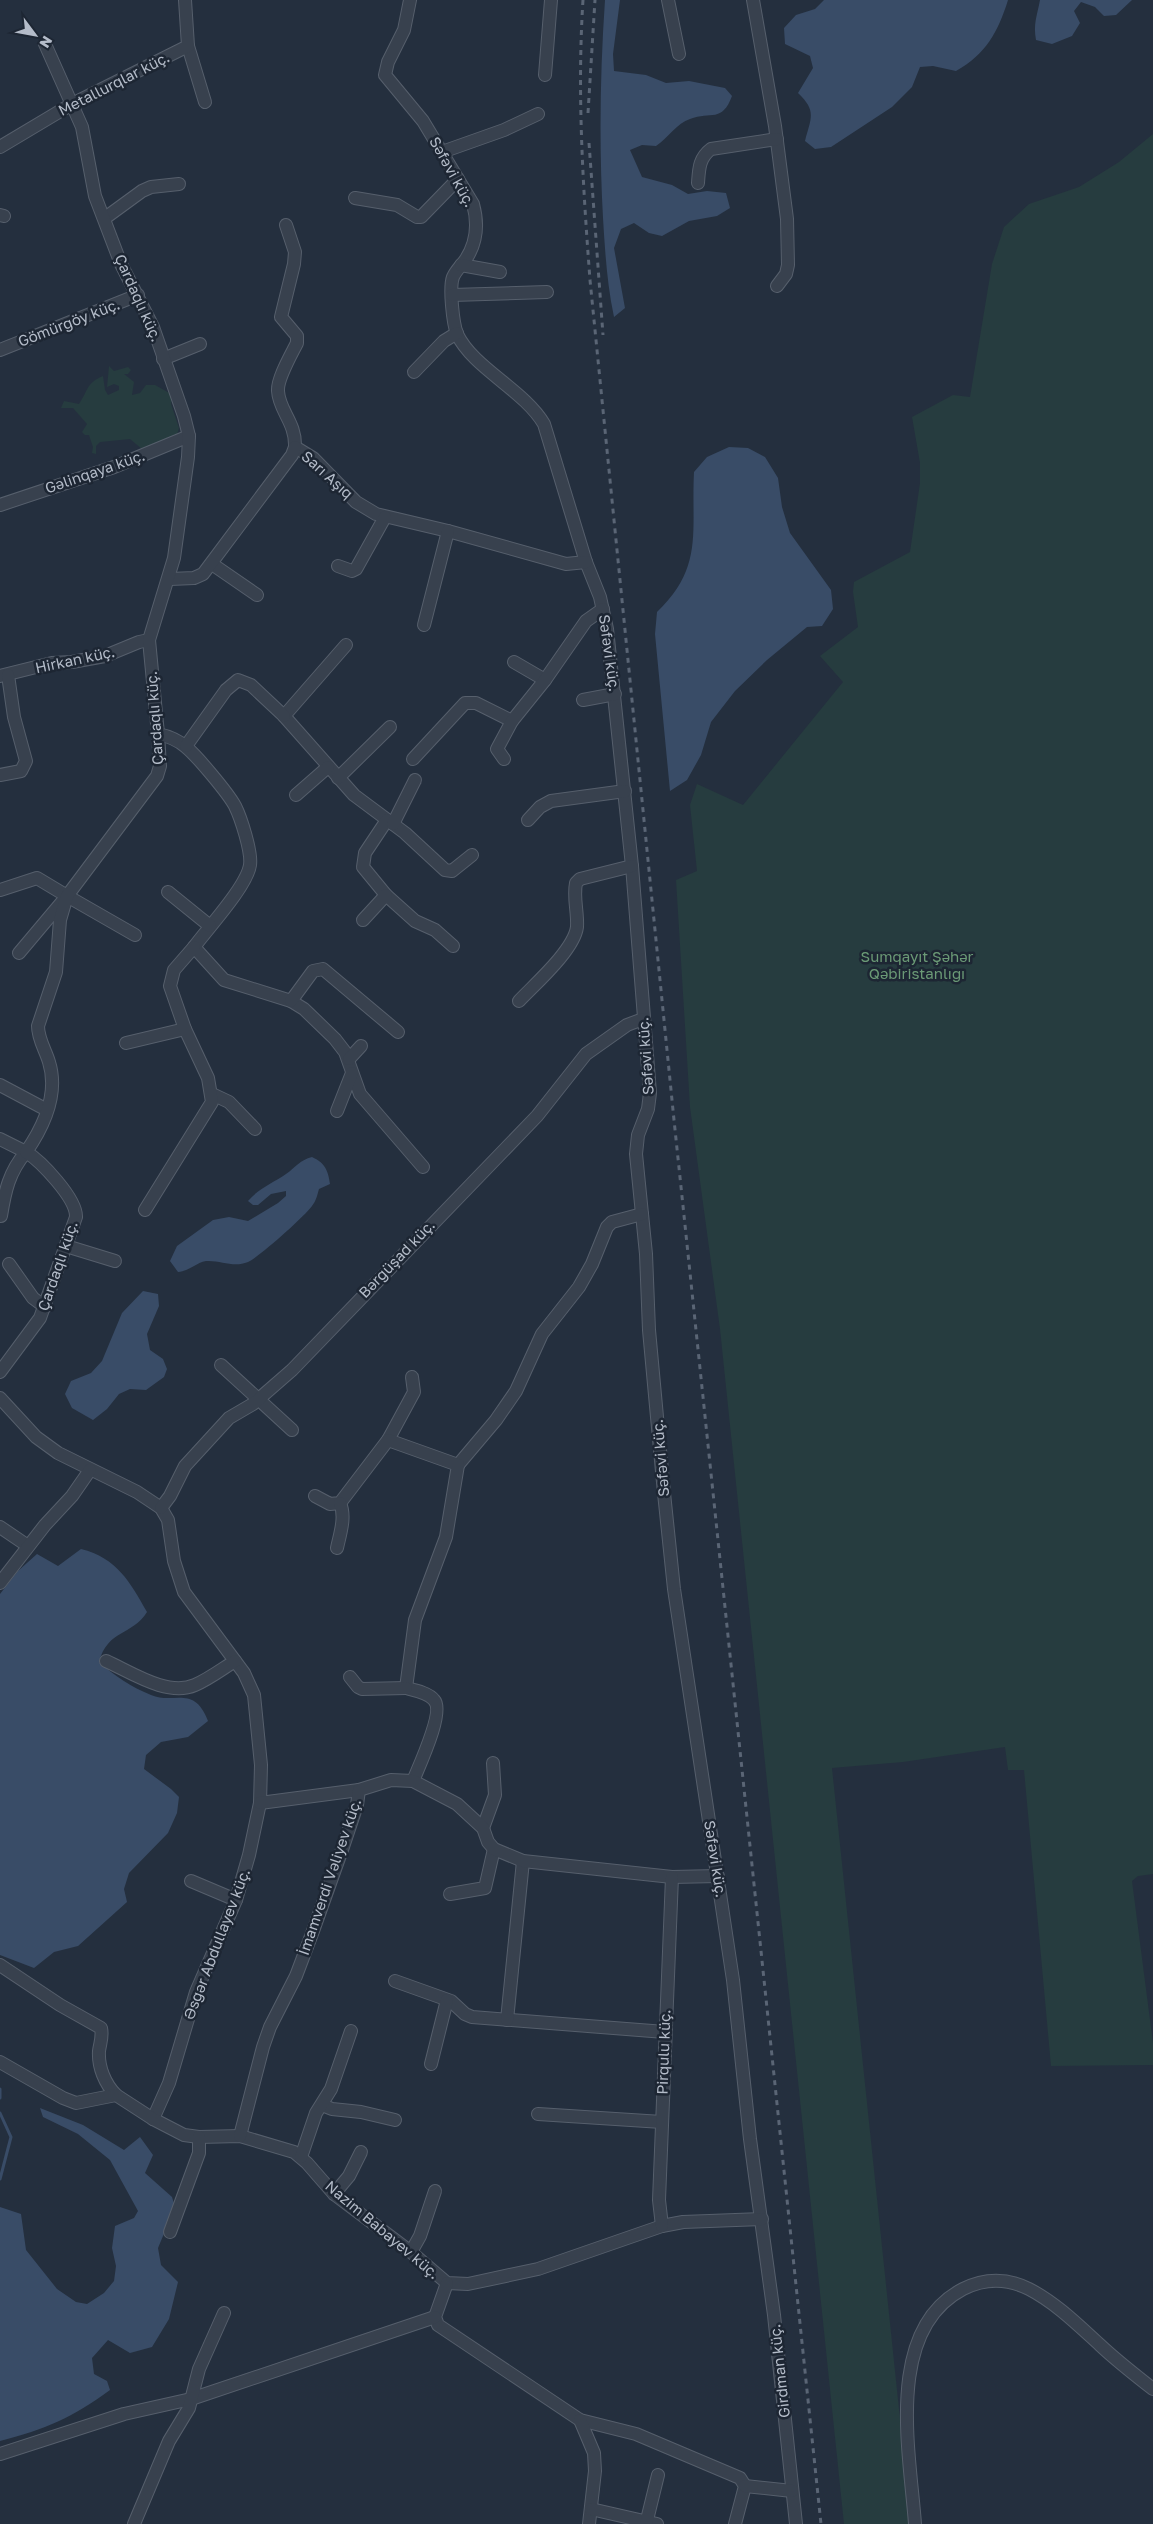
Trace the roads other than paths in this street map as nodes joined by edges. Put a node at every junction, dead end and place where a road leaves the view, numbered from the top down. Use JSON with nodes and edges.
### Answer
{"nodes":[{"id":1,"x":185,"y":0,"type":"edge"},
{"id":2,"x":410,"y":0,"type":"edge"},
{"id":3,"x":551,"y":0,"type":"edge"},
{"id":4,"x":668,"y":0,"type":"edge"},
{"id":5,"x":753,"y":0,"type":"edge"},
{"id":6,"x":45,"y":44,"type":"dead end"},
{"id":7,"x":188,"y":46,"type":"junction"},
{"id":8,"x":679,"y":54,"type":"dead end"},
{"id":9,"x":545,"y":75,"type":"dead end"},
{"id":10,"x":205,"y":102,"type":"dead end"},
{"id":11,"x":72,"y":104,"type":"junction"},
{"id":12,"x":538,"y":114,"type":"dead end"},
{"id":13,"x":777,"y":139,"type":"junction"},
{"id":14,"x":0,"y":147,"type":"edge"},
{"id":15,"x":442,"y":152,"type":"junction"},
{"id":16,"x":458,"y":179,"type":"junction"},
{"id":17,"x":698,"y":183,"type":"dead end"},
{"id":18,"x":179,"y":184,"type":"dead end"},
{"id":19,"x":355,"y":198,"type":"dead end"},
{"id":20,"x":105,"y":218,"type":"junction"},
{"id":21,"x":286,"y":225,"type":"dead end"},
{"id":22,"x":461,"y":266,"type":"junction"},
{"id":23,"x":500,"y":272,"type":"dead end"},
{"id":24,"x":777,"y":286,"type":"dead end"},
{"id":25,"x":547,"y":292,"type":"dead end"},
{"id":26,"x":138,"y":295,"type":"junction"},
{"id":27,"x":452,"y":295,"type":"junction"},
{"id":28,"x":456,"y":332,"type":"junction"},
{"id":29,"x":200,"y":344,"type":"dead end"},
{"id":30,"x":0,"y":350,"type":"edge"},
{"id":31,"x":163,"y":359,"type":"junction"},
{"id":32,"x":414,"y":372,"type":"dead end"},
{"id":33,"x":189,"y":436,"type":"junction"},
{"id":34,"x":295,"y":447,"type":"junction"},
{"id":35,"x":0,"y":505,"type":"edge"},
{"id":36,"x":385,"y":516,"type":"junction"},
{"id":37,"x":448,"y":531,"type":"junction"},
{"id":38,"x":586,"y":562,"type":"junction"},
{"id":39,"x":212,"y":564,"type":"junction"},
{"id":40,"x":338,"y":566,"type":"dead end"},
{"id":41,"x":170,"y":579,"type":"junction"},
{"id":42,"x":257,"y":595,"type":"dead end"},
{"id":43,"x":603,"y":610,"type":"junction"},
{"id":44,"x":424,"y":625,"type":"dead end"},
{"id":45,"x":149,"y":640,"type":"junction"},
{"id":46,"x":346,"y":645,"type":"dead end"},
{"id":47,"x":514,"y":662,"type":"dead end"},
{"id":48,"x":4,"y":675,"type":"edge"},
{"id":49,"x":545,"y":680,"type":"junction"},
{"id":50,"x":616,"y":694,"type":"junction"},
{"id":51,"x":583,"y":700,"type":"dead end"},
{"id":52,"x":284,"y":716,"type":"junction"},
{"id":53,"x":512,"y":721,"type":"junction"},
{"id":54,"x":390,"y":728,"type":"dead end"},
{"id":55,"x":158,"y":734,"type":"junction"},
{"id":56,"x":186,"y":746,"type":"junction"},
{"id":57,"x":413,"y":759,"type":"dead end"},
{"id":58,"x":504,"y":759,"type":"dead end"},
{"id":59,"x":328,"y":767,"type":"junction"},
{"id":60,"x":0,"y":775,"type":"edge"},
{"id":61,"x":338,"y":778,"type":"junction"},
{"id":62,"x":415,"y":780,"type":"dead end"},
{"id":63,"x":625,"y":791,"type":"junction"},
{"id":64,"x":296,"y":795,"type":"dead end"},
{"id":65,"x":528,"y":820,"type":"dead end"},
{"id":66,"x":390,"y":822,"type":"junction"},
{"id":67,"x":472,"y":855,"type":"dead end"},
{"id":68,"x":632,"y":866,"type":"junction"},
{"id":69,"x":0,"y":890,"type":"edge"},
{"id":70,"x":168,"y":892,"type":"dead end"},
{"id":71,"x":386,"y":895,"type":"junction"},
{"id":72,"x":67,"y":896,"type":"junction"},
{"id":73,"x":363,"y":920,"type":"dead end"},
{"id":74,"x":210,"y":926,"type":"junction"},
{"id":75,"x":135,"y":935,"type":"dead end"},
{"id":76,"x":453,"y":946,"type":"dead end"},
{"id":77,"x":194,"y":947,"type":"junction"},
{"id":78,"x":19,"y":953,"type":"dead end"},
{"id":79,"x":291,"y":1001,"type":"junction"},
{"id":80,"x":519,"y":1001,"type":"dead end"},
{"id":81,"x":643,"y":1019,"type":"junction"},
{"id":82,"x":185,"y":1029,"type":"junction"},
{"id":83,"x":398,"y":1032,"type":"dead end"},
{"id":84,"x":126,"y":1043,"type":"dead end"},
{"id":85,"x":361,"y":1046,"type":"dead end"},
{"id":86,"x":349,"y":1059,"type":"junction"},
{"id":87,"x":352,"y":1073,"type":"junction"},
{"id":88,"x":0,"y":1084,"type":"edge"},
{"id":89,"x":212,"y":1094,"type":"junction"},
{"id":90,"x":48,"y":1110,"type":"junction"},
{"id":91,"x":337,"y":1111,"type":"dead end"},
{"id":92,"x":254,"y":1129,"type":"dead end"},
{"id":93,"x":0,"y":1139,"type":"edge"},
{"id":94,"x":26,"y":1152,"type":"junction"},
{"id":95,"x":423,"y":1167,"type":"dead end"},
{"id":96,"x":145,"y":1210,"type":"dead end"},
{"id":97,"x":642,"y":1214,"type":"junction"},
{"id":98,"x":1,"y":1216,"type":"dead end"},
{"id":99,"x":66,"y":1246,"type":"junction"},
{"id":100,"x":115,"y":1261,"type":"dead end"},
{"id":101,"x":9,"y":1264,"type":"dead end"},
{"id":102,"x":45,"y":1307,"type":"junction"},
{"id":103,"x":221,"y":1365,"type":"dead end"},
{"id":104,"x":0,"y":1372,"type":"edge"},
{"id":105,"x":412,"y":1377,"type":"dead end"},
{"id":106,"x":0,"y":1398,"type":"edge"},
{"id":107,"x":259,"y":1400,"type":"junction"},
{"id":108,"x":292,"y":1430,"type":"dead end"},
{"id":109,"x":388,"y":1440,"type":"junction"},
{"id":110,"x":458,"y":1465,"type":"junction"},
{"id":111,"x":90,"y":1470,"type":"junction"},
{"id":112,"x":314,"y":1496,"type":"dead end"},
{"id":113,"x":340,"y":1503,"type":"junction"},
{"id":114,"x":161,"y":1508,"type":"junction"},
{"id":115,"x":0,"y":1527,"type":"edge"},
{"id":116,"x":28,"y":1546,"type":"junction"},
{"id":117,"x":337,"y":1548,"type":"dead end"},
{"id":118,"x":0,"y":1583,"type":"edge"},
{"id":119,"x":106,"y":1661,"type":"dead end"},
{"id":120,"x":236,"y":1661,"type":"junction"},
{"id":121,"x":350,"y":1677,"type":"dead end"},
{"id":122,"x":406,"y":1688,"type":"junction"},
{"id":123,"x":494,"y":1763,"type":"dead end"},
{"id":124,"x":413,"y":1781,"type":"junction"},
{"id":125,"x":359,"y":1790,"type":"junction"},
{"id":126,"x":260,"y":1803,"type":"junction"},
{"id":127,"x":483,"y":1828,"type":"junction"},
{"id":128,"x":494,"y":1849,"type":"junction"},
{"id":129,"x":523,"y":1861,"type":"junction"},
{"id":130,"x":718,"y":1876,"type":"junction"},
{"id":131,"x":672,"y":1877,"type":"junction"},
{"id":132,"x":191,"y":1881,"type":"dead end"},
{"id":133,"x":450,"y":1894,"type":"dead end"},
{"id":134,"x":236,"y":1900,"type":"junction"},
{"id":135,"x":0,"y":1964,"type":"edge"},
{"id":136,"x":395,"y":1981,"type":"dead end"},
{"id":137,"x":448,"y":2000,"type":"junction"},
{"id":138,"x":507,"y":2020,"type":"junction"},
{"id":139,"x":351,"y":2031,"type":"dead end"},
{"id":140,"x":665,"y":2032,"type":"junction"},
{"id":141,"x":0,"y":2062,"type":"edge"},
{"id":142,"x":432,"y":2064,"type":"dead end"},
{"id":143,"x":116,"y":2095,"type":"junction"},
{"id":144,"x":322,"y":2105,"type":"junction"},
{"id":145,"x":538,"y":2114,"type":"dead end"},
{"id":146,"x":153,"y":2119,"type":"junction"},
{"id":147,"x":395,"y":2120,"type":"dead end"},
{"id":148,"x":662,"y":2122,"type":"junction"},
{"id":149,"x":240,"y":2136,"type":"junction"},
{"id":150,"x":200,"y":2137,"type":"junction"},
{"id":151,"x":361,"y":2152,"type":"dead end"},
{"id":152,"x":301,"y":2156,"type":"junction"},
{"id":153,"x":435,"y":2191,"type":"dead end"},
{"id":154,"x":334,"y":2194,"type":"junction"},
{"id":155,"x":762,"y":2219,"type":"junction"},
{"id":156,"x":662,"y":2226,"type":"junction"},
{"id":157,"x":170,"y":2232,"type":"dead end"},
{"id":158,"x":411,"y":2252,"type":"junction"},
{"id":159,"x":448,"y":2284,"type":"junction"},
{"id":160,"x":224,"y":2313,"type":"dead end"},
{"id":161,"x":435,"y":2317,"type":"junction"},
{"id":162,"x":1153,"y":2389,"type":"edge"},
{"id":163,"x":191,"y":2400,"type":"junction"},
{"id":164,"x":580,"y":2420,"type":"junction"},
{"id":165,"x":0,"y":2454,"type":"edge"},
{"id":166,"x":658,"y":2475,"type":"dead end"},
{"id":167,"x":744,"y":2486,"type":"junction"},
{"id":168,"x":792,"y":2491,"type":"junction"},
{"id":169,"x":591,"y":2509,"type":"junction"},
{"id":170,"x":650,"y":2523,"type":"edge"},
{"id":171,"x":134,"y":2524,"type":"edge"},
{"id":172,"x":589,"y":2524,"type":"edge"},
{"id":173,"x":735,"y":2524,"type":"edge"},
{"id":174,"x":796,"y":2524,"type":"edge"},
{"id":175,"x":915,"y":2524,"type":"edge"}],
"edges":[{"from":1,"to":7,"type":"street","name":"Metallurqlar küç."},
{"from":2,"to":15,"type":"street","name":"Səfəvi küç."},
{"from":3,"to":9,"type":"street"},
{"from":4,"to":8,"type":"street"},
{"from":5,"to":13,"type":"street"},
{"from":6,"to":11,"type":"street","name":"Çardaqlı küç."},
{"from":7,"to":10,"type":"street"},
{"from":7,"to":11,"type":"street","name":"Metallurqlar küç."},
{"from":11,"to":14,"type":"street","name":"Metallurqlar küç."},
{"from":11,"to":20,"type":"street","name":"Çardaqlı küç."},
{"from":12,"to":15,"type":"street"},
{"from":13,"to":17,"type":"street"},
{"from":13,"to":24,"type":"street"},
{"from":15,"to":16,"type":"street","name":"Səfəvi küç."},
{"from":16,"to":19,"type":"street"},
{"from":16,"to":22,"type":"street","name":"Səfəvi küç."},
{"from":18,"to":20,"type":"street"},
{"from":20,"to":26,"type":"street","name":"Çardaqlı küç."},
{"from":21,"to":34,"type":"street","name":"Sarı Aşıq"},
{"from":22,"to":23,"type":"street"},
{"from":22,"to":27,"type":"street","name":"Səfəvi küç."},
{"from":25,"to":27,"type":"street"},
{"from":26,"to":30,"type":"street","name":"Gömürgöy küç."},
{"from":26,"to":31,"type":"street","name":"Çardaqlı küç."},
{"from":27,"to":28,"type":"street","name":"Səfəvi küç."},
{"from":28,"to":32,"type":"street"},
{"from":28,"to":38,"type":"street","name":"Səfəvi küç."},
{"from":29,"to":31,"type":"street"},
{"from":31,"to":33,"type":"street","name":"Çardaqlı küç."},
{"from":33,"to":35,"type":"street","name":"Gəlinqaya küç."},
{"from":33,"to":41,"type":"street","name":"Çardaqlı küç."},
{"from":34,"to":36,"type":"street","name":"Sarı Aşıq"},
{"from":34,"to":39,"type":"street"},
{"from":36,"to":37,"type":"street","name":"Sarı Aşıq"},
{"from":36,"to":40,"type":"street"},
{"from":37,"to":38,"type":"street","name":"Sarı Aşıq"},
{"from":37,"to":44,"type":"street"},
{"from":38,"to":43,"type":"street","name":"Səfəvi küç."},
{"from":39,"to":41,"type":"street"},
{"from":39,"to":42,"type":"street"},
{"from":41,"to":45,"type":"street","name":"Çardaqlı küç."},
{"from":43,"to":49,"type":"street"},
{"from":43,"to":50,"type":"street","name":"Səfəvi küç."},
{"from":45,"to":48,"type":"street","name":"Hirkan küç."},
{"from":45,"to":55,"type":"street","name":"Çardaqlı küç."},
{"from":46,"to":52,"type":"street"},
{"from":47,"to":49,"type":"street"},
{"from":48,"to":60,"type":"street"},
{"from":49,"to":53,"type":"street"},
{"from":50,"to":51,"type":"street"},
{"from":50,"to":63,"type":"street","name":"Səfəvi küç."},
{"from":52,"to":56,"type":"street"},
{"from":52,"to":59,"type":"street"},
{"from":53,"to":57,"type":"street"},
{"from":53,"to":58,"type":"street"},
{"from":54,"to":61,"type":"street"},
{"from":55,"to":56,"type":"street"},
{"from":55,"to":72,"type":"street","name":"Çardaqlı küç."},
{"from":56,"to":74,"type":"street"},
{"from":59,"to":61,"type":"street"},
{"from":59,"to":64,"type":"street"},
{"from":61,"to":66,"type":"street"},
{"from":62,"to":66,"type":"street"},
{"from":63,"to":65,"type":"street"},
{"from":63,"to":68,"type":"street","name":"Səfəvi küç."},
{"from":66,"to":67,"type":"street"},
{"from":66,"to":71,"type":"street"},
{"from":68,"to":80,"type":"street"},
{"from":68,"to":81,"type":"street","name":"Səfəvi küç."},
{"from":69,"to":72,"type":"street"},
{"from":70,"to":74,"type":"street"},
{"from":71,"to":73,"type":"street"},
{"from":71,"to":76,"type":"street"},
{"from":72,"to":75,"type":"street"},
{"from":72,"to":78,"type":"street"},
{"from":72,"to":90,"type":"street","name":"Çardaqlı küç."},
{"from":74,"to":77,"type":"street"},
{"from":77,"to":79,"type":"street"},
{"from":77,"to":82,"type":"street"},
{"from":79,"to":83,"type":"street"},
{"from":79,"to":86,"type":"street"},
{"from":81,"to":97,"type":"street","name":"Səfəvi küç."},
{"from":81,"to":107,"type":"street","name":"Bərgüşad küç."},
{"from":82,"to":84,"type":"street"},
{"from":82,"to":89,"type":"street"},
{"from":85,"to":86,"type":"street"},
{"from":86,"to":87,"type":"street"},
{"from":87,"to":91,"type":"street"},
{"from":87,"to":95,"type":"street"},
{"from":88,"to":90,"type":"street"},
{"from":89,"to":92,"type":"street"},
{"from":89,"to":96,"type":"street"},
{"from":90,"to":94,"type":"street","name":"Çardaqlı küç."},
{"from":93,"to":94,"type":"street"},
{"from":94,"to":98,"type":"street"},
{"from":94,"to":99,"type":"street","name":"Çardaqlı küç."},
{"from":97,"to":110,"type":"street"},
{"from":97,"to":130,"type":"street","name":"Səfəvi küç."},
{"from":99,"to":100,"type":"street"},
{"from":99,"to":102,"type":"street","name":"Çardaqlı küç."},
{"from":101,"to":102,"type":"street"},
{"from":102,"to":104,"type":"street","name":"Çardaqlı küç."},
{"from":103,"to":107,"type":"street"},
{"from":105,"to":109,"type":"street"},
{"from":106,"to":111,"type":"street"},
{"from":107,"to":108,"type":"street"},
{"from":107,"to":114,"type":"street","name":"Bərgüşad küç."},
{"from":109,"to":110,"type":"street"},
{"from":109,"to":113,"type":"street"},
{"from":110,"to":122,"type":"street"},
{"from":111,"to":114,"type":"street"},
{"from":111,"to":116,"type":"street"},
{"from":112,"to":113,"type":"street"},
{"from":113,"to":117,"type":"street"},
{"from":114,"to":120,"type":"street","name":"Əsgər Abdullayev küç."},
{"from":115,"to":116,"type":"street"},
{"from":116,"to":118,"type":"street"},
{"from":119,"to":120,"type":"street"},
{"from":120,"to":126,"type":"street","name":"Əsgər Abdullayev küç."},
{"from":121,"to":122,"type":"street"},
{"from":122,"to":124,"type":"street"},
{"from":123,"to":127,"type":"street"},
{"from":124,"to":125,"type":"street","name":"İmamverdi Vəliyev küç."},
{"from":124,"to":127,"type":"street","name":"İmamverdi Vəliyev küç."},
{"from":125,"to":126,"type":"street"},
{"from":125,"to":149,"type":"street","name":"İmamverdi Vəliyev küç."},
{"from":126,"to":134,"type":"street","name":"Əsgər Abdullayev küç."},
{"from":127,"to":128,"type":"street","name":"İmamverdi Vəliyev küç."},
{"from":128,"to":129,"type":"street"},
{"from":128,"to":133,"type":"street"},
{"from":129,"to":131,"type":"street"},
{"from":129,"to":138,"type":"street"},
{"from":130,"to":131,"type":"street"},
{"from":130,"to":155,"type":"street","name":"Səfəvi küç."},
{"from":131,"to":140,"type":"street","name":"Pirqulu küç."},
{"from":132,"to":134,"type":"street"},
{"from":134,"to":146,"type":"street","name":"Əsgər Abdullayev küç."},
{"from":135,"to":143,"type":"street"},
{"from":136,"to":137,"type":"street"},
{"from":137,"to":138,"type":"street"},
{"from":137,"to":142,"type":"street"},
{"from":138,"to":140,"type":"street"},
{"from":139,"to":144,"type":"street"},
{"from":140,"to":148,"type":"street","name":"Pirqulu küç."},
{"from":141,"to":143,"type":"street"},
{"from":143,"to":146,"type":"street","name":"Nazim Babayev küç."},
{"from":144,"to":147,"type":"street"},
{"from":144,"to":152,"type":"street"},
{"from":145,"to":148,"type":"street"},
{"from":146,"to":150,"type":"street","name":"Nazim Babayev küç."},
{"from":148,"to":156,"type":"street","name":"Pirqulu küç."},
{"from":149,"to":150,"type":"street","name":"Nazim Babayev küç."},
{"from":149,"to":152,"type":"street","name":"Nazim Babayev küç."},
{"from":150,"to":157,"type":"street"},
{"from":151,"to":154,"type":"street"},
{"from":152,"to":154,"type":"street","name":"Nazim Babayev küç."},
{"from":153,"to":158,"type":"street"},
{"from":154,"to":158,"type":"street","name":"Nazim Babayev küç."},
{"from":155,"to":156,"type":"street","name":"Nazim Babayev küç."},
{"from":155,"to":168,"type":"street","name":"Girdman küç."},
{"from":156,"to":159,"type":"street","name":"Nazim Babayev küç."},
{"from":158,"to":159,"type":"street","name":"Nazim Babayev küç."},
{"from":159,"to":161,"type":"street"},
{"from":160,"to":163,"type":"street"},
{"from":161,"to":163,"type":"street"},
{"from":161,"to":164,"type":"street"},
{"from":162,"to":175,"type":"street"},
{"from":163,"to":165,"type":"street"},
{"from":163,"to":171,"type":"street"},
{"from":164,"to":167,"type":"street"},
{"from":164,"to":169,"type":"street"},
{"from":166,"to":170,"type":"street"},
{"from":167,"to":168,"type":"street"},
{"from":167,"to":173,"type":"street"},
{"from":168,"to":174,"type":"street","name":"Girdman küç."},
{"from":169,"to":170,"type":"street"},
{"from":169,"to":172,"type":"street"}]}
